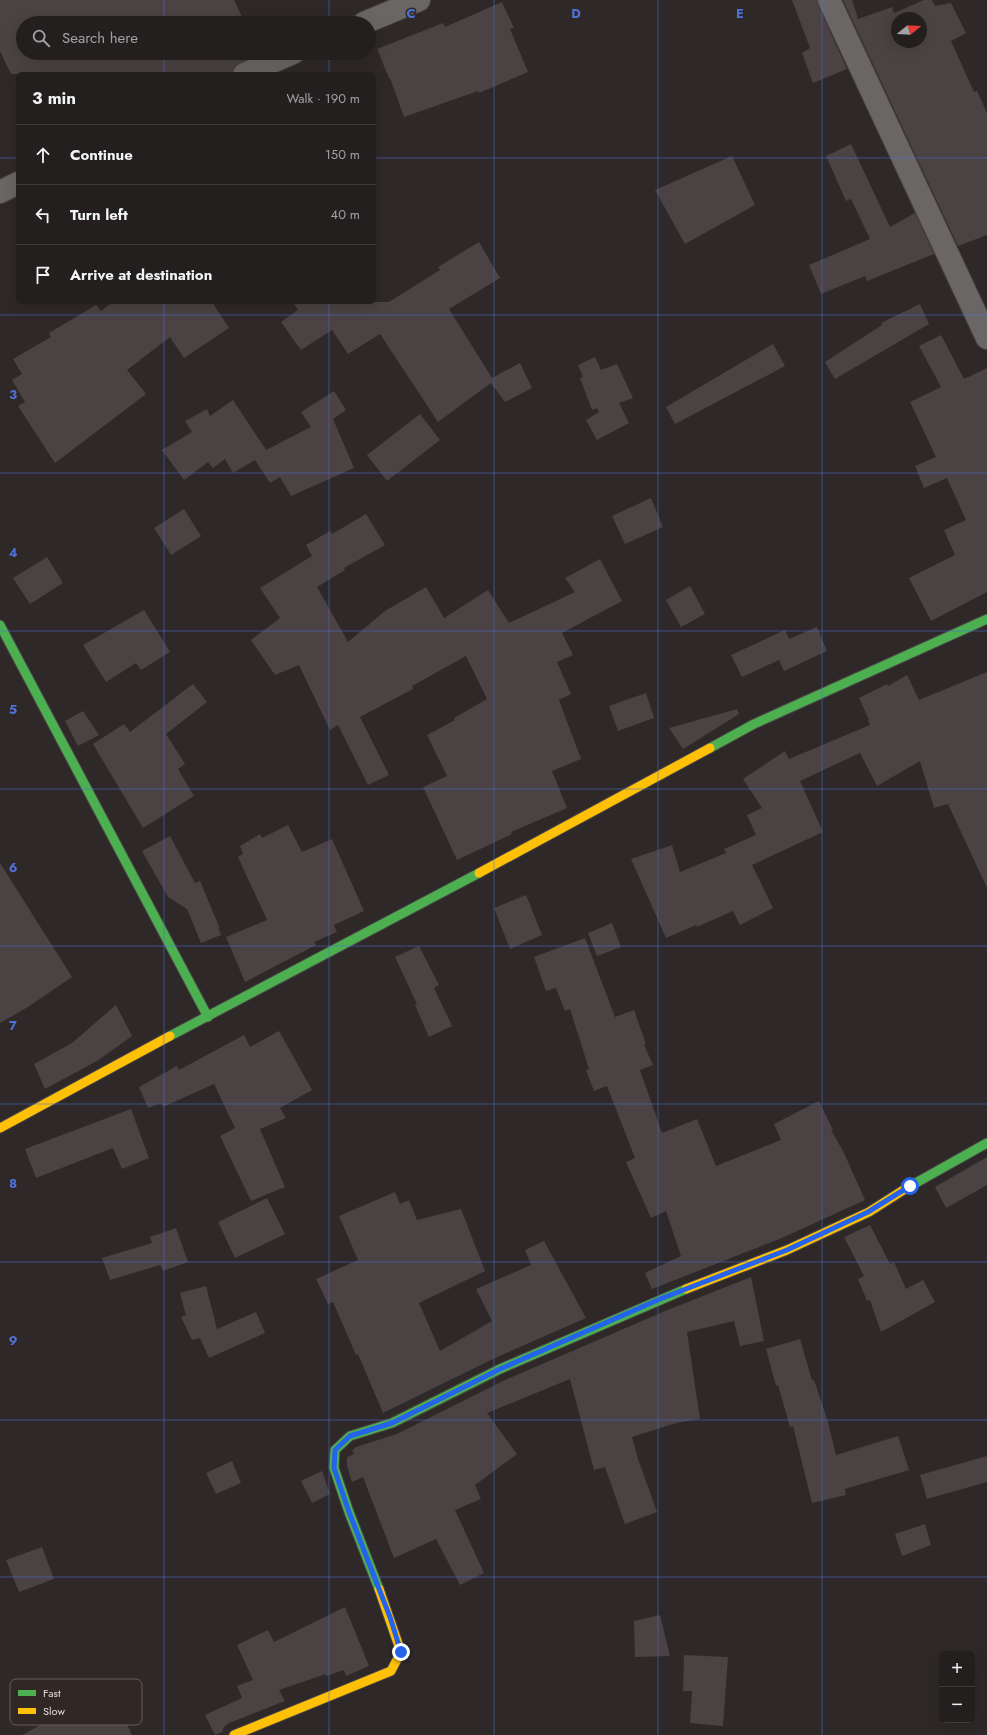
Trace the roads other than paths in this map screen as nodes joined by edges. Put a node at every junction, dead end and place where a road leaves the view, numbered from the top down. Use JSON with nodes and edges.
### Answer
{"nodes":[{"id":1,"x":418,"y":0,"type":"edge"},
{"id":2,"x":829,"y":0,"type":"edge"},
{"id":3,"x":376,"y":18,"type":"edge"},
{"id":4,"x":277,"y":60,"type":"edge"},
{"id":5,"x":249,"y":72,"type":"edge"},
{"id":6,"x":16,"y":184,"type":"edge"},
{"id":7,"x":0,"y":192,"type":"edge"},
{"id":8,"x":987,"y":338,"type":"edge"},
{"id":9,"x":987,"y":619,"type":"edge"},
{"id":10,"x":0,"y":624,"type":"edge"},
{"id":11,"x":208,"y":1017,"type":"junction"},
{"id":12,"x":0,"y":1128,"type":"edge"},
{"id":13,"x":987,"y":1143,"type":"edge"},
{"id":14,"x":234,"y":1735,"type":"edge"}],
"edges":[{"from":1,"to":3,"type":"street"},
{"from":2,"to":8,"type":"street"},
{"from":4,"to":5,"type":"street"},
{"from":6,"to":7,"type":"street"},
{"from":9,"to":11,"type":"street"},
{"from":10,"to":11,"type":"street"},
{"from":11,"to":12,"type":"street"},
{"from":13,"to":14,"type":"street"}]}
